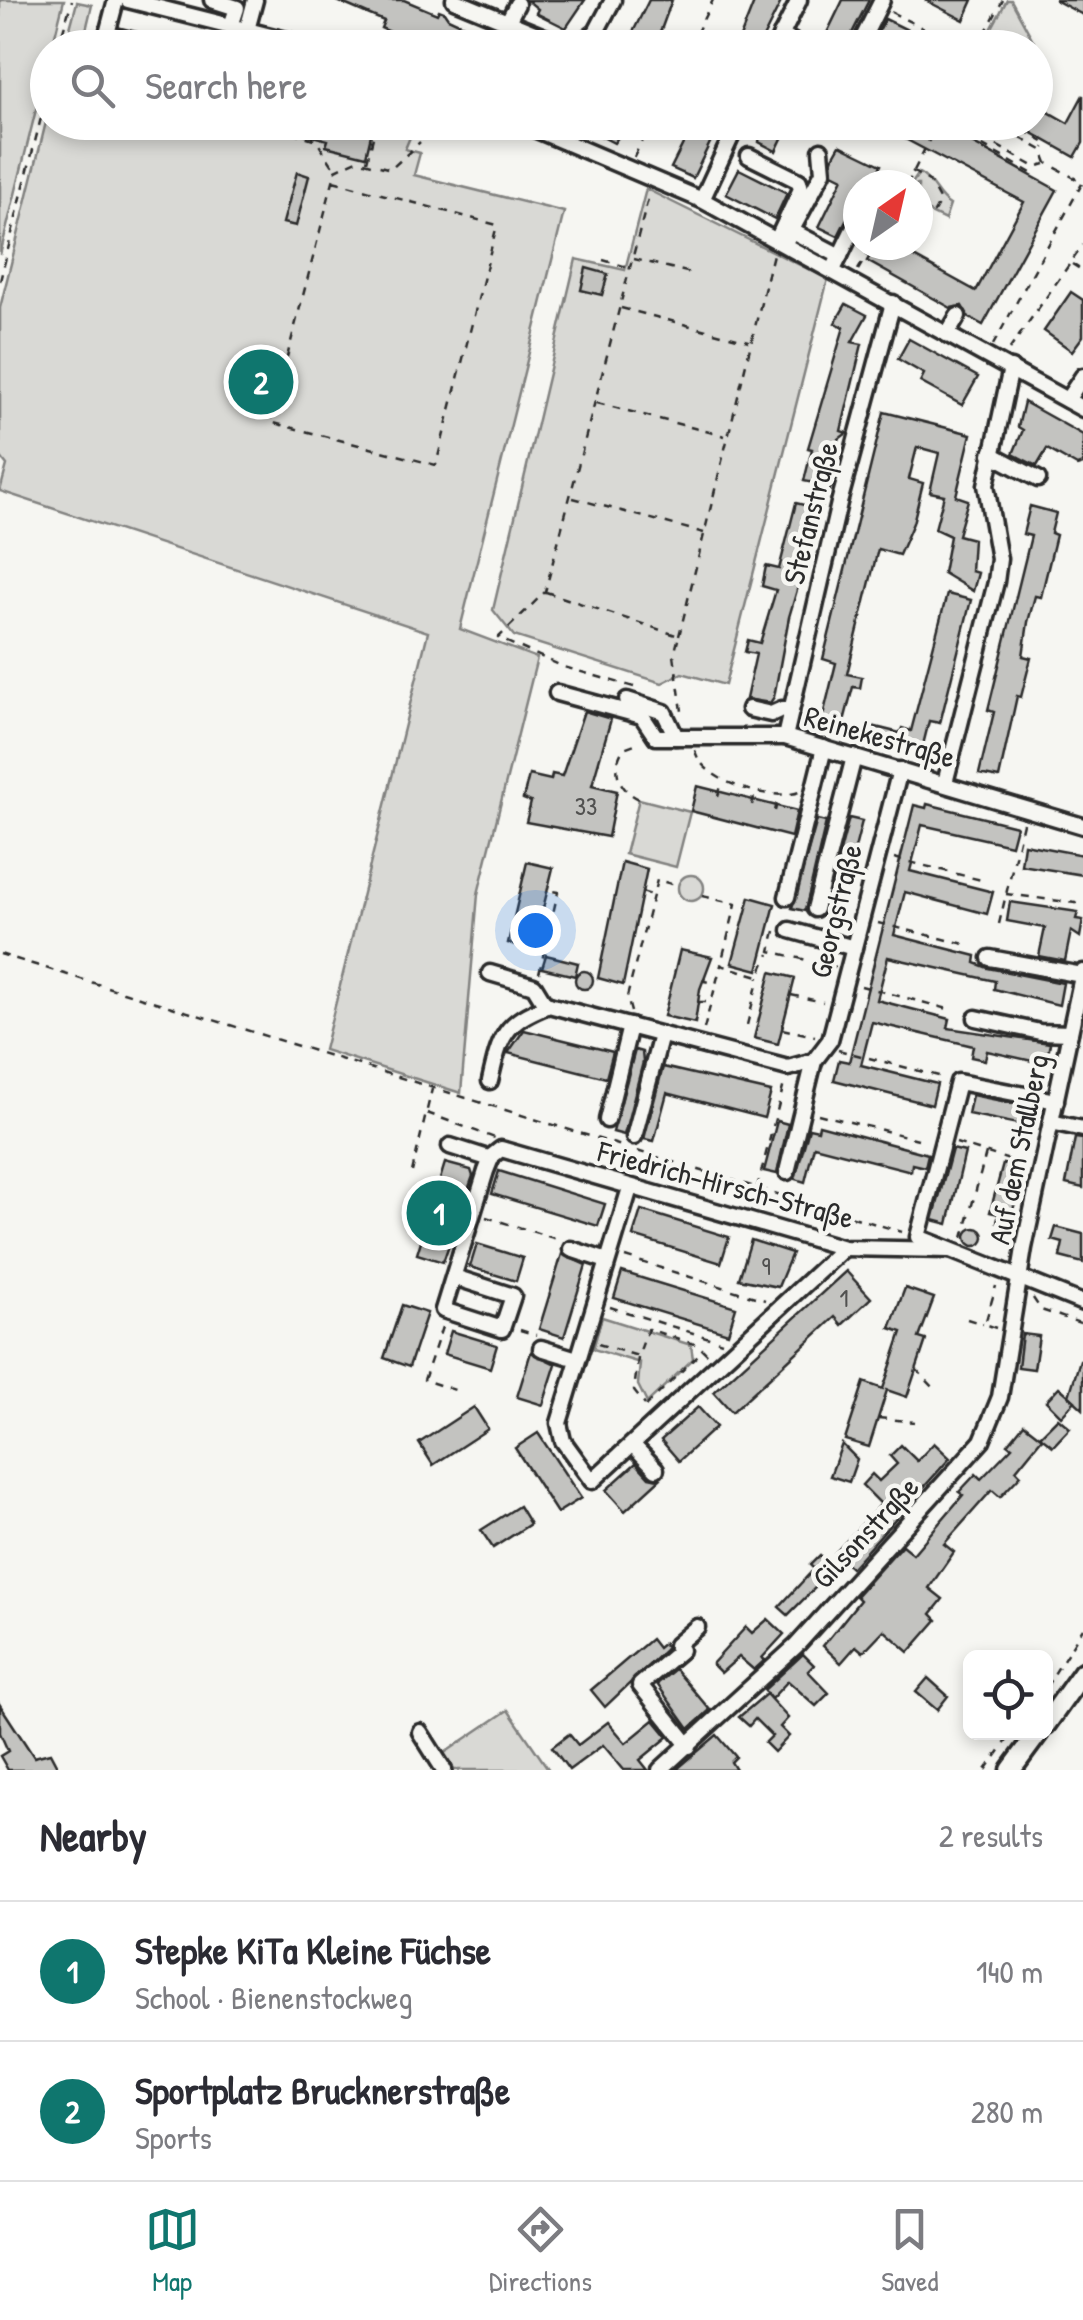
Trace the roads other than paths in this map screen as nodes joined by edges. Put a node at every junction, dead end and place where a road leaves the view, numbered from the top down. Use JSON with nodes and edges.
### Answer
{"nodes":[{"id":1,"x":116,"y":0,"type":"edge"},
{"id":2,"x":128,"y":0,"type":"edge"},
{"id":3,"x":212,"y":0,"type":"edge"},
{"id":4,"x":255,"y":0,"type":"edge"},
{"id":5,"x":454,"y":0,"type":"edge"},
{"id":6,"x":613,"y":0,"type":"edge"},
{"id":7,"x":800,"y":0,"type":"edge"},
{"id":8,"x":881,"y":3,"type":"edge"},
{"id":9,"x":516,"y":4,"type":"dead end"},
{"id":10,"x":507,"y":23,"type":"junction"},
{"id":11,"x":239,"y":28,"type":"junction"},
{"id":12,"x":107,"y":30,"type":"edge"},
{"id":13,"x":245,"y":30,"type":"edge"},
{"id":14,"x":525,"y":30,"type":"edge"},
{"id":15,"x":597,"y":30,"type":"edge"},
{"id":16,"x":784,"y":30,"type":"edge"},
{"id":17,"x":867,"y":30,"type":"edge"},
{"id":18,"x":574,"y":140,"type":"edge"},
{"id":19,"x":730,"y":140,"type":"edge"},
{"id":20,"x":821,"y":150,"type":"dead end"},
{"id":21,"x":750,"y":156,"type":"dead end"},
{"id":22,"x":702,"y":200,"type":"junction"},
{"id":23,"x":783,"y":239,"type":"junction"},
{"id":24,"x":843,"y":249,"type":"edge"},
{"id":25,"x":836,"y":263,"type":"junction"},
{"id":26,"x":893,"y":303,"type":"junction"},
{"id":27,"x":958,"y":316,"type":"dead end"},
{"id":28,"x":948,"y":334,"type":"junction"},
{"id":29,"x":1007,"y":366,"type":"junction"},
{"id":30,"x":1083,"y":376,"type":"edge"},
{"id":31,"x":1067,"y":400,"type":"junction"},
{"id":32,"x":1083,"y":409,"type":"edge"},
{"id":33,"x":990,"y":454,"type":"junction"},
{"id":34,"x":1038,"y":479,"type":"dead end"},
{"id":35,"x":557,"y":693,"type":"dead end"},
{"id":36,"x":633,"y":695,"type":"road end"},
{"id":37,"x":749,"y":709,"type":"dead end"},
{"id":38,"x":791,"y":711,"type":"junction"},
{"id":39,"x":676,"y":737,"type":"junction"},
{"id":40,"x":785,"y":737,"type":"junction"},
{"id":41,"x":824,"y":748,"type":"junction"},
{"id":42,"x":854,"y":757,"type":"junction"},
{"id":43,"x":900,"y":770,"type":"junction"},
{"id":44,"x":945,"y":783,"type":"junction"},
{"id":45,"x":1083,"y":826,"type":"edge"},
{"id":46,"x":787,"y":897,"type":"dead end"},
{"id":47,"x":815,"y":910,"type":"dead end"},
{"id":48,"x":784,"y":926,"type":"road end"},
{"id":49,"x":854,"y":948,"type":"junction"},
{"id":50,"x":990,"y":958,"type":"dead end"},
{"id":51,"x":490,"y":974,"type":"dead end"},
{"id":52,"x":1083,"y":974,"type":"edge"},
{"id":53,"x":547,"y":1005,"type":"junction"},
{"id":54,"x":1079,"y":1010,"type":"edge"},
{"id":55,"x":976,"y":1018,"type":"dead end"},
{"id":56,"x":633,"y":1027,"type":"junction"},
{"id":57,"x":1070,"y":1033,"type":"junction"},
{"id":58,"x":661,"y":1035,"type":"junction"},
{"id":59,"x":814,"y":1061,"type":"junction"},
{"id":60,"x":490,"y":1081,"type":"dead end"},
{"id":61,"x":1056,"y":1102,"type":"junction"},
{"id":62,"x":607,"y":1120,"type":"dead end"},
{"id":63,"x":1051,"y":1122,"type":"junction"},
{"id":64,"x":1083,"y":1129,"type":"edge"},
{"id":65,"x":634,"y":1136,"type":"dead end"},
{"id":66,"x":450,"y":1146,"type":"dead end"},
{"id":67,"x":495,"y":1154,"type":"junction"},
{"id":68,"x":787,"y":1172,"type":"dead end"},
{"id":69,"x":630,"y":1188,"type":"junction"},
{"id":70,"x":573,"y":1247,"type":"road end"},
{"id":71,"x":844,"y":1248,"type":"junction"},
{"id":72,"x":954,"y":1251,"type":"junction"},
{"id":73,"x":609,"y":1257,"type":"junction"},
{"id":74,"x":454,"y":1277,"type":"junction"},
{"id":75,"x":1021,"y":1279,"type":"junction"},
{"id":76,"x":1083,"y":1302,"type":"edge"},
{"id":77,"x":541,"y":1348,"type":"dead end"},
{"id":78,"x":577,"y":1358,"type":"junction"},
{"id":79,"x":633,"y":1445,"type":"junction"},
{"id":80,"x":656,"y":1469,"type":"dead end"},
{"id":81,"x":697,"y":1628,"type":"dead end"},
{"id":82,"x":1083,"y":1672,"type":"edge"},
{"id":83,"x":1053,"y":1714,"type":"edge"},
{"id":84,"x":420,"y":1732,"type":"dead end"},
{"id":85,"x":1033,"y":1740,"type":"edge"},
{"id":86,"x":689,"y":1746,"type":"junction"},
{"id":87,"x":444,"y":1770,"type":"edge"},
{"id":88,"x":660,"y":1770,"type":"edge"},
{"id":89,"x":1011,"y":1770,"type":"edge"}],
"edges":[{"from":1,"to":12,"type":"street"},
{"from":2,"to":11,"type":"street"},
{"from":3,"to":11,"type":"street"},
{"from":4,"to":11,"type":"street"},
{"from":5,"to":10,"type":"street"},
{"from":6,"to":15,"type":"street"},
{"from":7,"to":16,"type":"street"},
{"from":8,"to":17,"type":"street"},
{"from":9,"to":10,"type":"street"},
{"from":10,"to":14,"type":"street"},
{"from":11,"to":13,"type":"street"},
{"from":18,"to":22,"type":"street"},
{"from":19,"to":22,"type":"street"},
{"from":20,"to":23,"type":"street"},
{"from":21,"to":23,"type":"street"},
{"from":22,"to":23,"type":"street"},
{"from":23,"to":25,"type":"street"},
{"from":24,"to":25,"type":"street"},
{"from":25,"to":26,"type":"street"},
{"from":26,"to":28,"type":"street"},
{"from":26,"to":38,"type":"street","name":"Stefanstraße"},
{"from":27,"to":28,"type":"street"},
{"from":28,"to":29,"type":"street"},
{"from":29,"to":31,"type":"street"},
{"from":29,"to":33,"type":"street"},
{"from":30,"to":31,"type":"street"},
{"from":31,"to":32,"type":"street"},
{"from":33,"to":34,"type":"street"},
{"from":33,"to":44,"type":"street"},
{"from":35,"to":39,"type":"street","name":"Reinekestraße"},
{"from":36,"to":39,"type":"street"},
{"from":37,"to":38,"type":"street"},
{"from":38,"to":40,"type":"street","name":"Stefanstraße"},
{"from":39,"to":40,"type":"street","name":"Reinekestraße"},
{"from":40,"to":41,"type":"street","name":"Reinekestraße"},
{"from":41,"to":42,"type":"street","name":"Reinekestraße"},
{"from":41,"to":46,"type":"street"},
{"from":42,"to":43,"type":"street","name":"Reinekestraße"},
{"from":42,"to":47,"type":"street"},
{"from":43,"to":44,"type":"street","name":"Reinekestraße"},
{"from":43,"to":49,"type":"street","name":"Georgstraße"},
{"from":44,"to":45,"type":"street","name":"Reinekestraße"},
{"from":48,"to":49,"type":"street"},
{"from":49,"to":59,"type":"street","name":"Georgstraße"},
{"from":50,"to":52,"type":"street"},
{"from":51,"to":53,"type":"street"},
{"from":52,"to":54,"type":"street","name":"Auf dem Stallberg"},
{"from":53,"to":56,"type":"street"},
{"from":53,"to":60,"type":"street"},
{"from":54,"to":57,"type":"street","name":"Auf dem Stallberg"},
{"from":55,"to":57,"type":"street"},
{"from":56,"to":58,"type":"street"},
{"from":56,"to":62,"type":"street"},
{"from":57,"to":61,"type":"street","name":"Auf dem Stallberg"},
{"from":58,"to":59,"type":"street"},
{"from":58,"to":65,"type":"street"},
{"from":59,"to":68,"type":"street"},
{"from":61,"to":63,"type":"street","name":"Auf dem Stallberg"},
{"from":61,"to":72,"type":"street","name":"Friedrich-Hirsch-Straße"},
{"from":63,"to":64,"type":"street"},
{"from":63,"to":75,"type":"street","name":"Auf dem Stallberg"},
{"from":66,"to":67,"type":"street","name":"Friedrich-Hirsch-Straße"},
{"from":67,"to":69,"type":"street","name":"Friedrich-Hirsch-Straße"},
{"from":67,"to":74,"type":"street"},
{"from":69,"to":71,"type":"street","name":"Friedrich-Hirsch-Straße"},
{"from":69,"to":73,"type":"street"},
{"from":70,"to":73,"type":"street"},
{"from":71,"to":72,"type":"street","name":"Friedrich-Hirsch-Straße"},
{"from":71,"to":79,"type":"street"},
{"from":72,"to":75,"type":"street","name":"Friedrich-Hirsch-Straße"},
{"from":73,"to":78,"type":"street"},
{"from":74,"to":74,"type":"street"},
{"from":75,"to":76,"type":"street","name":"Friedrich-Hirsch-Straße"},
{"from":75,"to":86,"type":"street","name":"Gilsonstraße"},
{"from":77,"to":78,"type":"street"},
{"from":78,"to":79,"type":"street"},
{"from":79,"to":80,"type":"street"},
{"from":81,"to":86,"type":"street"},
{"from":82,"to":83,"type":"main road"},
{"from":84,"to":87,"type":"street"},
{"from":85,"to":89,"type":"main road"},
{"from":86,"to":88,"type":"street","name":"Gilsonstraße"}]}
